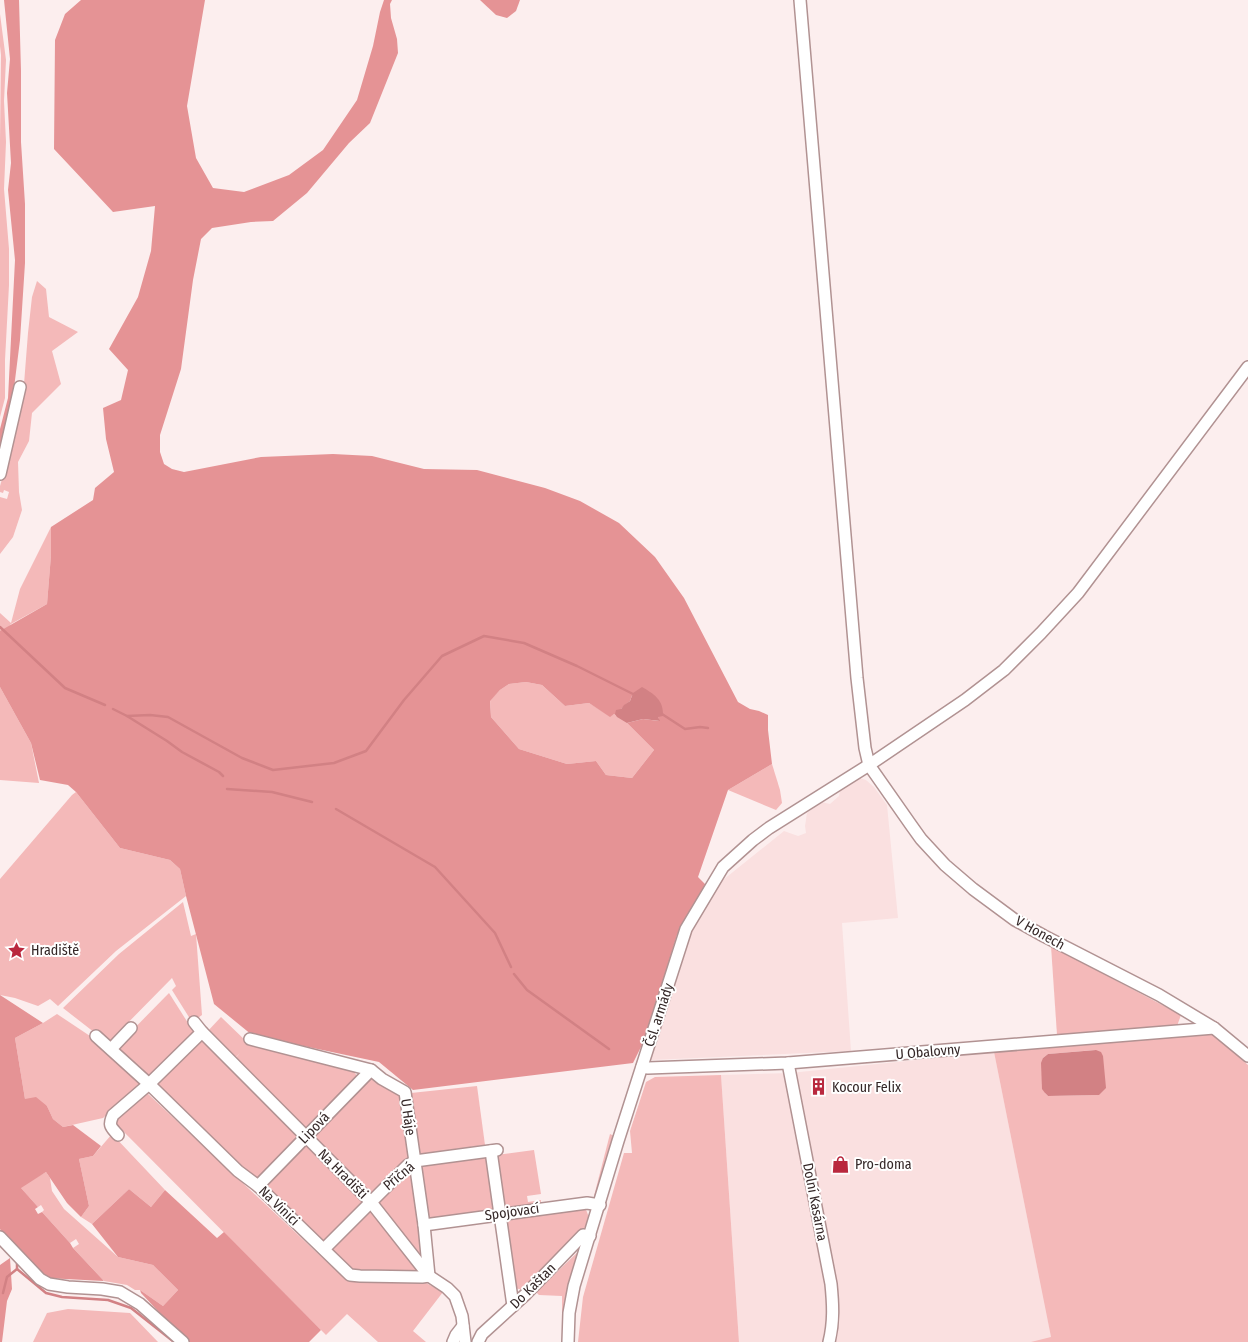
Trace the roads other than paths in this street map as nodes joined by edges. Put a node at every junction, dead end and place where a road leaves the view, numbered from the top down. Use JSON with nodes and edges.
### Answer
{"nodes":[{"id":1,"x":800,"y":0,"type":"edge"},
{"id":2,"x":1248,"y":367,"type":"edge"},
{"id":3,"x":20,"y":386,"type":"dead end"},
{"id":4,"x":0,"y":474,"type":"edge"},
{"id":5,"x":869,"y":765,"type":"junction"},
{"id":6,"x":194,"y":1022,"type":"dead end"},
{"id":7,"x":131,"y":1028,"type":"dead end"},
{"id":8,"x":1214,"y":1028,"type":"junction"},
{"id":9,"x":202,"y":1032,"type":"junction"},
{"id":10,"x":96,"y":1036,"type":"dead end"},
{"id":11,"x":250,"y":1039,"type":"dead end"},
{"id":12,"x":111,"y":1049,"type":"junction"},
{"id":13,"x":1248,"y":1056,"type":"edge"},
{"id":14,"x":788,"y":1063,"type":"junction"},
{"id":15,"x":642,"y":1066,"type":"junction"},
{"id":16,"x":371,"y":1070,"type":"junction"},
{"id":17,"x":149,"y":1084,"type":"junction"},
{"id":18,"x":118,"y":1134,"type":"dead end"},
{"id":19,"x":306,"y":1137,"type":"junction"},
{"id":20,"x":415,"y":1161,"type":"junction"},
{"id":21,"x":258,"y":1186,"type":"junction"},
{"id":22,"x":370,"y":1201,"type":"junction"},
{"id":23,"x":600,"y":1205,"type":"junction"},
{"id":24,"x":500,"y":1214,"type":"junction"},
{"id":25,"x":424,"y":1225,"type":"junction"},
{"id":26,"x":590,"y":1236,"type":"junction"},
{"id":27,"x":0,"y":1237,"type":"edge"},
{"id":28,"x":324,"y":1249,"type":"junction"},
{"id":29,"x":429,"y":1276,"type":"junction"},
{"id":30,"x":513,"y":1306,"type":"junction"},
{"id":31,"x":463,"y":1326,"type":"junction"},
{"id":32,"x":183,"y":1342,"type":"edge"},
{"id":33,"x":453,"y":1342,"type":"edge"},
{"id":34,"x":465,"y":1342,"type":"edge"},
{"id":35,"x":478,"y":1342,"type":"edge"},
{"id":36,"x":568,"y":1342,"type":"edge"},
{"id":37,"x":829,"y":1342,"type":"edge"}],
"edges":[{"from":1,"to":5,"type":"street"},
{"from":2,"to":5,"type":"street","name":"Čsl. armády"},
{"from":3,"to":4,"type":"street"},
{"from":5,"to":8,"type":"street","name":"V Honech"},
{"from":5,"to":15,"type":"street","name":"Čsl. armády"},
{"from":6,"to":9,"type":"street","name":"Na Hradišti"},
{"from":7,"to":12,"type":"street"},
{"from":8,"to":13,"type":"street","name":"V Honech"},
{"from":8,"to":14,"type":"street","name":"U Obalovny"},
{"from":9,"to":17,"type":"street"},
{"from":9,"to":19,"type":"street","name":"Na Hradišti"},
{"from":10,"to":12,"type":"street","name":"Na Vinici"},
{"from":11,"to":16,"type":"street","name":"U Háje"},
{"from":12,"to":17,"type":"street","name":"Na Vinici"},
{"from":14,"to":15,"type":"street","name":"U Obalovny"},
{"from":14,"to":37,"type":"street","name":"Dolní Kasárna"},
{"from":15,"to":23,"type":"street","name":"Čsl. armády"},
{"from":16,"to":19,"type":"street","name":"Lipová"},
{"from":16,"to":20,"type":"street","name":"U Háje"},
{"from":17,"to":18,"type":"street"},
{"from":17,"to":21,"type":"street","name":"Na Vinici"},
{"from":19,"to":21,"type":"street","name":"Lipová"},
{"from":19,"to":22,"type":"street","name":"Na Hradišti"},
{"from":20,"to":22,"type":"street","name":"Příčná"},
{"from":20,"to":24,"type":"street","name":"Příčná"},
{"from":20,"to":25,"type":"street","name":"U Háje"},
{"from":21,"to":28,"type":"street","name":"Na Vinici"},
{"from":22,"to":28,"type":"street","name":"Příčná"},
{"from":22,"to":29,"type":"street","name":"Na Hradišti"},
{"from":23,"to":24,"type":"street","name":"Spojovací"},
{"from":23,"to":26,"type":"street","name":"Čsl. armády"},
{"from":24,"to":25,"type":"street","name":"Spojovací"},
{"from":24,"to":30,"type":"street"},
{"from":25,"to":29,"type":"street","name":"U Háje"},
{"from":26,"to":30,"type":"street","name":"Do Kaštan"},
{"from":26,"to":36,"type":"street","name":"Čsl. armády"},
{"from":27,"to":32,"type":"street"},
{"from":28,"to":29,"type":"street","name":"Na Vinici"},
{"from":29,"to":31,"type":"street","name":"Na Hradišti"},
{"from":30,"to":35,"type":"street","name":"Do Kaštan"},
{"from":31,"to":33,"type":"street"},
{"from":31,"to":34,"type":"street","name":"Na Hradišti"}]}
